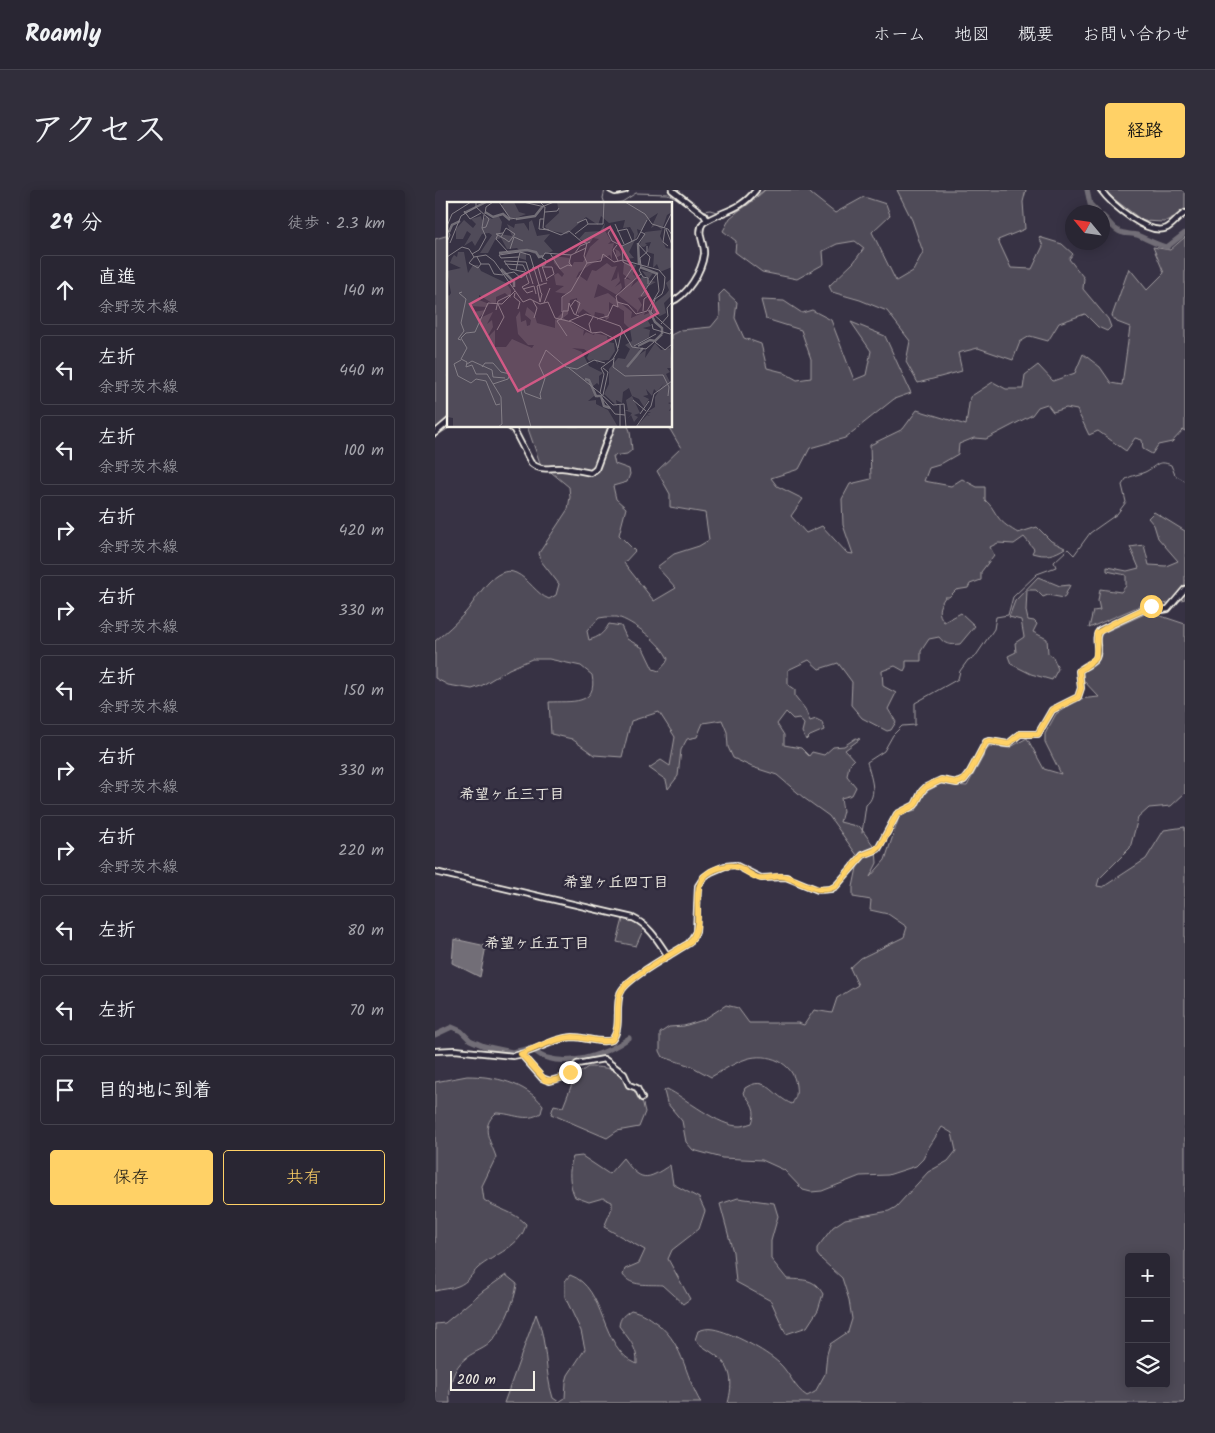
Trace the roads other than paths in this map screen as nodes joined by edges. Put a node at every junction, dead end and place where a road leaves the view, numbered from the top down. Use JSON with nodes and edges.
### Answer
{"nodes":[{"id":1,"x":611,"y":190,"type":"edge"},
{"id":2,"x":625,"y":190,"type":"edge"},
{"id":3,"x":672,"y":190,"type":"edge"},
{"id":4,"x":756,"y":190,"type":"edge"},
{"id":5,"x":1101,"y":190,"type":"edge"},
{"id":6,"x":1185,"y":213,"type":"edge"},
{"id":7,"x":707,"y":220,"type":"junction"},
{"id":8,"x":673,"y":301,"type":"edge"},
{"id":9,"x":447,"y":423,"type":"edge"},
{"id":10,"x":512,"y":428,"type":"edge"},
{"id":11,"x":611,"y":428,"type":"edge"},
{"id":12,"x":435,"y":433,"type":"edge"},
{"id":13,"x":1185,"y":589,"type":"edge"},
{"id":14,"x":435,"y":872,"type":"edge"},
{"id":15,"x":668,"y":956,"type":"junction"},
{"id":16,"x":435,"y":1051,"type":"edge"},
{"id":17,"x":521,"y":1054,"type":"junction"},
{"id":18,"x":643,"y":1098,"type":"dead end"}],
"edges":[{"from":1,"to":2,"type":"main road"},
{"from":3,"to":7,"type":"main road"},
{"from":4,"to":7,"type":"main road"},
{"from":5,"to":6,"type":"main road"},
{"from":7,"to":8,"type":"main road"},
{"from":9,"to":12,"type":"main road"},
{"from":10,"to":11,"type":"main road"},
{"from":13,"to":15,"type":"main road"},
{"from":14,"to":15,"type":"main road"},
{"from":15,"to":17,"type":"main road"},
{"from":16,"to":17,"type":"main road"},
{"from":17,"to":18,"type":"main road"}]}
